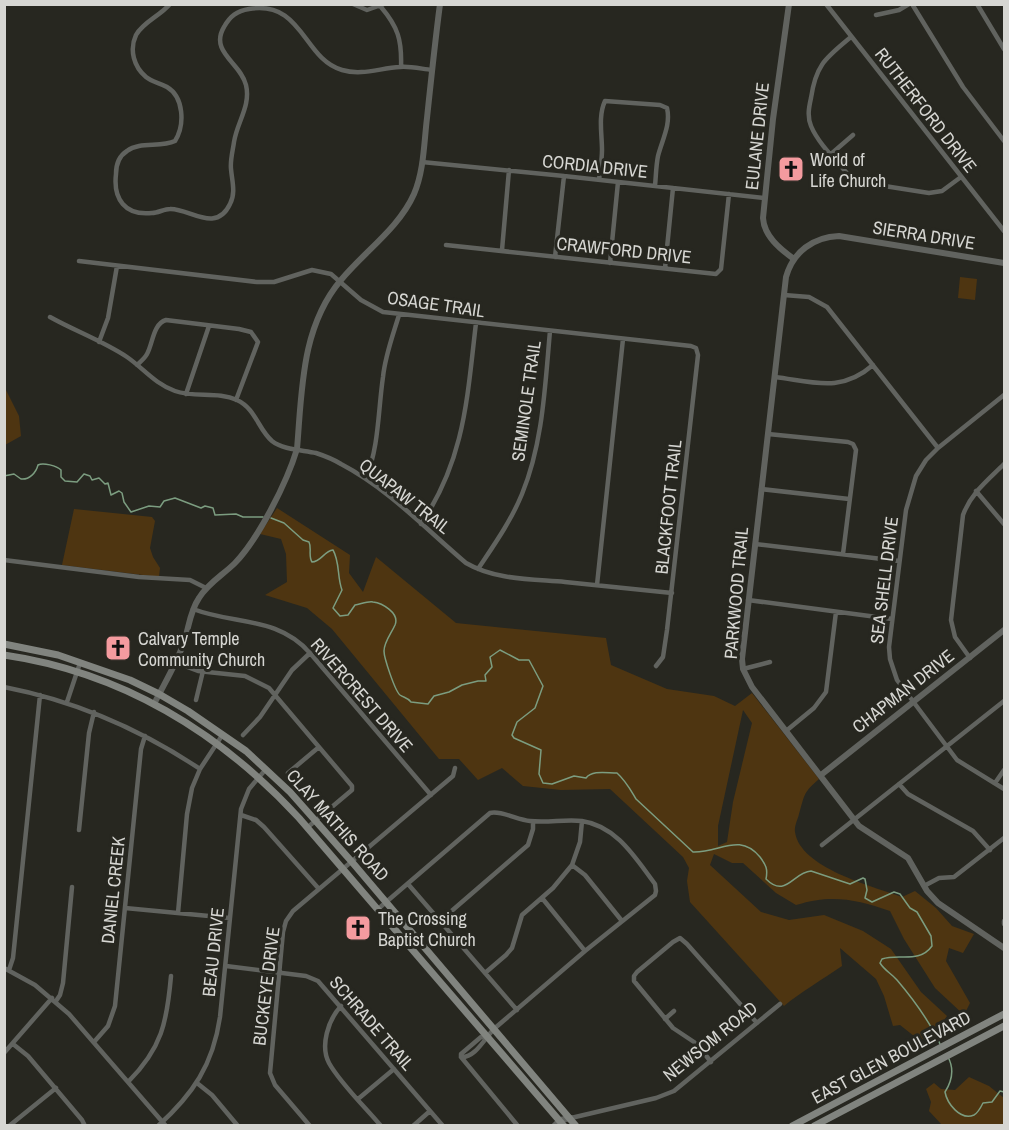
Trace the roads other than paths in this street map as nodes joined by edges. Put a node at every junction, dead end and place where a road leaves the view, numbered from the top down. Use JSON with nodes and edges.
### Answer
{"nodes":[{"id":1,"x":170,"y":4,"type":"edge"},
{"id":2,"x":353,"y":4,"type":"edge"},
{"id":3,"x":440,"y":4,"type":"edge"},
{"id":4,"x":789,"y":4,"type":"edge"},
{"id":5,"x":826,"y":4,"type":"edge"},
{"id":6,"x":910,"y":4,"type":"edge"},
{"id":7,"x":977,"y":4,"type":"edge"},
{"id":8,"x":383,"y":5,"type":"edge"},
{"id":9,"x":876,"y":15,"type":"dead end"},
{"id":10,"x":851,"y":37,"type":"junction"},
{"id":11,"x":1005,"y":49,"type":"edge"},
{"id":12,"x":401,"y":67,"type":"junction"},
{"id":13,"x":432,"y":70,"type":"junction"},
{"id":14,"x":853,"y":135,"type":"dead end"},
{"id":15,"x":1005,"y":141,"type":"edge"},
{"id":16,"x":831,"y":154,"type":"junction"},
{"id":17,"x":422,"y":162,"type":"junction"},
{"id":18,"x":509,"y":170,"type":"junction"},
{"id":19,"x":564,"y":176,"type":"junction"},
{"id":20,"x":962,"y":177,"type":"junction"},
{"id":21,"x":599,"y":180,"type":"junction"},
{"id":22,"x":618,"y":182,"type":"junction"},
{"id":23,"x":655,"y":186,"type":"junction"},
{"id":24,"x":673,"y":188,"type":"junction"},
{"id":25,"x":729,"y":194,"type":"junction"},
{"id":26,"x":765,"y":198,"type":"junction"},
{"id":27,"x":1005,"y":231,"type":"edge"},
{"id":28,"x":446,"y":245,"type":"dead end"},
{"id":29,"x":502,"y":250,"type":"junction"},
{"id":30,"x":555,"y":256,"type":"junction"},
{"id":31,"x":794,"y":259,"type":"junction"},
{"id":32,"x":79,"y":261,"type":"dead end"},
{"id":33,"x":610,"y":263,"type":"junction"},
{"id":34,"x":1005,"y":263,"type":"edge"},
{"id":35,"x":117,"y":266,"type":"junction"},
{"id":36,"x":664,"y":268,"type":"junction"},
{"id":37,"x":340,"y":281,"type":"junction"},
{"id":38,"x":784,"y":295,"type":"junction"},
{"id":39,"x":399,"y":315,"type":"junction"},
{"id":40,"x":50,"y":317,"type":"dead end"},
{"id":41,"x":476,"y":323,"type":"junction"},
{"id":42,"x":209,"y":326,"type":"junction"},
{"id":43,"x":550,"y":331,"type":"junction"},
{"id":44,"x":623,"y":339,"type":"junction"},
{"id":45,"x":99,"y":342,"type":"junction"},
{"id":46,"x":696,"y":348,"type":"joint"},
{"id":47,"x":137,"y":365,"type":"junction"},
{"id":48,"x":873,"y":365,"type":"junction"},
{"id":49,"x":775,"y":377,"type":"junction"},
{"id":50,"x":186,"y":394,"type":"junction"},
{"id":51,"x":1005,"y":395,"type":"edge"},
{"id":52,"x":236,"y":400,"type":"junction"},
{"id":53,"x":768,"y":434,"type":"junction"},
{"id":54,"x":938,"y":448,"type":"junction"},
{"id":55,"x":297,"y":449,"type":"junction"},
{"id":56,"x":1005,"y":464,"type":"edge"},
{"id":57,"x":366,"y":478,"type":"junction"},
{"id":58,"x":762,"y":489,"type":"junction"},
{"id":59,"x":976,"y":491,"type":"junction"},
{"id":60,"x":849,"y":499,"type":"junction"},
{"id":61,"x":421,"y":524,"type":"junction"},
{"id":62,"x":1005,"y":524,"type":"edge"},
{"id":63,"x":755,"y":544,"type":"junction"},
{"id":64,"x":843,"y":554,"type":"junction"},
{"id":65,"x":4,"y":560,"type":"edge"},
{"id":66,"x":900,"y":561,"type":"junction"},
{"id":67,"x":477,"y":569,"type":"junction"},
{"id":68,"x":597,"y":585,"type":"junction"},
{"id":69,"x":206,"y":588,"type":"junction"},
{"id":70,"x":672,"y":592,"type":"junction"},
{"id":71,"x":748,"y":600,"type":"junction"},
{"id":72,"x":193,"y":609,"type":"junction"},
{"id":73,"x":836,"y":612,"type":"junction"},
{"id":74,"x":892,"y":619,"type":"junction"},
{"id":75,"x":1005,"y":630,"type":"edge"},
{"id":76,"x":4,"y":644,"type":"edge"},
{"id":77,"x":310,"y":653,"type":"junction"},
{"id":78,"x":4,"y":655,"type":"edge"},
{"id":79,"x":970,"y":658,"type":"junction"},
{"id":80,"x":176,"y":660,"type":"junction"},
{"id":81,"x":770,"y":662,"type":"dead end"},
{"id":82,"x":80,"y":663,"type":"junction"},
{"id":83,"x":656,"y":666,"type":"dead end"},
{"id":84,"x":743,"y":669,"type":"junction"},
{"id":85,"x":202,"y":671,"type":"junction"},
{"id":86,"x":77,"y":672,"type":"junction"},
{"id":87,"x":4,"y":687,"type":"edge"},
{"id":88,"x":159,"y":694,"type":"junction"},
{"id":89,"x":274,"y":694,"type":"junction"},
{"id":90,"x":40,"y":695,"type":"junction"},
{"id":91,"x":196,"y":700,"type":"dead end"},
{"id":92,"x":1005,"y":701,"type":"edge"},
{"id":93,"x":67,"y":702,"type":"junction"},
{"id":94,"x":913,"y":702,"type":"junction"},
{"id":95,"x":154,"y":704,"type":"junction"},
{"id":96,"x":94,"y":712,"type":"junction"},
{"id":97,"x":786,"y":731,"type":"junction"},
{"id":98,"x":223,"y":734,"type":"junction"},
{"id":99,"x":243,"y":735,"type":"dead end"},
{"id":100,"x":145,"y":736,"type":"junction"},
{"id":101,"x":217,"y":742,"type":"junction"},
{"id":102,"x":319,"y":747,"type":"junction"},
{"id":103,"x":946,"y":747,"type":"junction"},
{"id":104,"x":454,"y":768,"type":"dead end"},
{"id":105,"x":200,"y":769,"type":"junction"},
{"id":106,"x":266,"y":769,"type":"junction"},
{"id":107,"x":1005,"y":770,"type":"edge"},
{"id":108,"x":288,"y":773,"type":"dead end"},
{"id":109,"x":821,"y":775,"type":"junction"},
{"id":110,"x":259,"y":776,"type":"junction"},
{"id":111,"x":995,"y":783,"type":"junction"},
{"id":112,"x":899,"y":784,"type":"junction"},
{"id":113,"x":1005,"y":789,"type":"edge"},
{"id":114,"x":430,"y":795,"type":"junction"},
{"id":115,"x":241,"y":815,"type":"junction"},
{"id":116,"x":855,"y":820,"type":"junction"},
{"id":117,"x":316,"y":821,"type":"junction"},
{"id":118,"x":582,"y":821,"type":"junction"},
{"id":119,"x":534,"y":822,"type":"junction"},
{"id":120,"x":308,"y":827,"type":"junction"},
{"id":121,"x":79,"y":830,"type":"dead end"},
{"id":122,"x":1005,"y":838,"type":"edge"},
{"id":123,"x":822,"y":846,"type":"dead end"},
{"id":124,"x":990,"y":850,"type":"junction"},
{"id":125,"x":352,"y":862,"type":"junction"},
{"id":126,"x":572,"y":865,"type":"junction"},
{"id":127,"x":344,"y":869,"type":"junction"},
{"id":128,"x":408,"y":884,"type":"junction"},
{"id":129,"x":72,"y":886,"type":"dead end"},
{"id":130,"x":924,"y":886,"type":"junction"},
{"id":131,"x":319,"y":889,"type":"junction"},
{"id":132,"x":542,"y":898,"type":"junction"},
{"id":133,"x":387,"y":902,"type":"junction"},
{"id":134,"x":125,"y":908,"type":"junction"},
{"id":135,"x":378,"y":909,"type":"junction"},
{"id":136,"x":178,"y":913,"type":"junction"},
{"id":137,"x":231,"y":918,"type":"junction"},
{"id":138,"x":440,"y":921,"type":"junction"},
{"id":139,"x":622,"y":921,"type":"junction"},
{"id":140,"x":1005,"y":948,"type":"edge"},
{"id":141,"x":585,"y":951,"type":"junction"},
{"id":142,"x":226,"y":966,"type":"junction"},
{"id":143,"x":7,"y":969,"type":"edge"},
{"id":144,"x":280,"y":972,"type":"junction"},
{"id":145,"x":485,"y":973,"type":"junction"},
{"id":146,"x":171,"y":976,"type":"dead end"},
{"id":147,"x":461,"y":988,"type":"junction"},
{"id":148,"x":453,"y":996,"type":"junction"},
{"id":149,"x":54,"y":1000,"type":"junction"},
{"id":150,"x":780,"y":1004,"type":"dead end"},
{"id":151,"x":341,"y":1006,"type":"junction"},
{"id":152,"x":517,"y":1010,"type":"junction"},
{"id":153,"x":674,"y":1011,"type":"dead end"},
{"id":154,"x":1005,"y":1014,"type":"edge"},
{"id":155,"x":665,"y":1018,"type":"junction"},
{"id":156,"x":757,"y":1023,"type":"junction"},
{"id":157,"x":1005,"y":1026,"type":"edge"},
{"id":158,"x":495,"y":1028,"type":"junction"},
{"id":159,"x":487,"y":1036,"type":"junction"},
{"id":160,"x":94,"y":1042,"type":"junction"},
{"id":161,"x":13,"y":1044,"type":"junction"},
{"id":162,"x":471,"y":1045,"type":"junction"},
{"id":163,"x":476,"y":1050,"type":"junction"},
{"id":164,"x":4,"y":1053,"type":"edge"},
{"id":165,"x":461,"y":1057,"type":"junction"},
{"id":166,"x":711,"y":1062,"type":"junction"},
{"id":167,"x":394,"y":1069,"type":"junction"},
{"id":168,"x":128,"y":1082,"type":"junction"},
{"id":169,"x":197,"y":1083,"type":"junction"},
{"id":170,"x":56,"y":1088,"type":"junction"},
{"id":171,"x":358,"y":1099,"type":"junction"},
{"id":172,"x":842,"y":1100,"type":"junction"},
{"id":173,"x":846,"y":1110,"type":"junction"},
{"id":174,"x":430,"y":1111,"type":"junction"},
{"id":175,"x":571,"y":1118,"type":"junction"},
{"id":176,"x":164,"y":1123,"type":"edge"},
{"id":177,"x":560,"y":1124,"type":"edge"},
{"id":178,"x":9,"y":1125,"type":"edge"},
{"id":179,"x":85,"y":1125,"type":"edge"},
{"id":180,"x":158,"y":1125,"type":"edge"},
{"id":181,"x":238,"y":1125,"type":"edge"},
{"id":182,"x":310,"y":1125,"type":"edge"},
{"id":183,"x":381,"y":1125,"type":"edge"},
{"id":184,"x":413,"y":1125,"type":"edge"},
{"id":185,"x":442,"y":1125,"type":"edge"},
{"id":186,"x":518,"y":1125,"type":"edge"},
{"id":187,"x":576,"y":1125,"type":"edge"},
{"id":188,"x":792,"y":1125,"type":"edge"},
{"id":189,"x":814,"y":1125,"type":"edge"}],
"edges":[{"from":1,"to":12,"type":"street"},
{"from":2,"to":8,"type":"street"},
{"from":3,"to":13,"type":"street"},
{"from":4,"to":26,"type":"street","name":"EULANE DRIVE"},
{"from":5,"to":10,"type":"street","name":"RUTHERFORD DRIVE"},
{"from":6,"to":9,"type":"street"},
{"from":6,"to":15,"type":"street"},
{"from":7,"to":11,"type":"street"},
{"from":8,"to":12,"type":"street"},
{"from":10,"to":16,"type":"street"},
{"from":10,"to":20,"type":"street","name":"RUTHERFORD DRIVE"},
{"from":12,"to":13,"type":"street"},
{"from":13,"to":17,"type":"street"},
{"from":14,"to":16,"type":"street"},
{"from":16,"to":20,"type":"street"},
{"from":17,"to":18,"type":"street","name":"CORDIA DRIVE"},
{"from":17,"to":37,"type":"street"},
{"from":18,"to":19,"type":"street","name":"CORDIA DRIVE"},
{"from":18,"to":29,"type":"street"},
{"from":19,"to":21,"type":"street","name":"CORDIA DRIVE"},
{"from":19,"to":30,"type":"street"},
{"from":20,"to":27,"type":"street","name":"RUTHERFORD DRIVE"},
{"from":21,"to":22,"type":"street","name":"CORDIA DRIVE"},
{"from":21,"to":23,"type":"street"},
{"from":22,"to":23,"type":"street","name":"CORDIA DRIVE"},
{"from":22,"to":33,"type":"street"},
{"from":23,"to":24,"type":"street","name":"CORDIA DRIVE"},
{"from":24,"to":25,"type":"street","name":"CORDIA DRIVE"},
{"from":24,"to":36,"type":"street"},
{"from":25,"to":26,"type":"street","name":"CORDIA DRIVE"},
{"from":25,"to":36,"type":"street","name":"CRAWFORD DRIVE"},
{"from":26,"to":31,"type":"street","name":"EULANE DRIVE"},
{"from":28,"to":29,"type":"street","name":"CRAWFORD DRIVE"},
{"from":29,"to":30,"type":"street","name":"CRAWFORD DRIVE"},
{"from":30,"to":33,"type":"street","name":"CRAWFORD DRIVE"},
{"from":31,"to":34,"type":"street","name":"SIERRA DRIVE"},
{"from":31,"to":38,"type":"street","name":"PARKWOOD TRAIL"},
{"from":32,"to":35,"type":"street","name":"OSAGE TRAIL"},
{"from":33,"to":36,"type":"street","name":"CRAWFORD DRIVE"},
{"from":35,"to":37,"type":"street","name":"OSAGE TRAIL"},
{"from":35,"to":45,"type":"street"},
{"from":37,"to":39,"type":"street","name":"OSAGE TRAIL"},
{"from":37,"to":55,"type":"street"},
{"from":38,"to":48,"type":"street"},
{"from":38,"to":49,"type":"street","name":"PARKWOOD TRAIL"},
{"from":39,"to":41,"type":"street","name":"OSAGE TRAIL"},
{"from":39,"to":57,"type":"street"},
{"from":40,"to":45,"type":"street"},
{"from":41,"to":43,"type":"street","name":"OSAGE TRAIL"},
{"from":41,"to":61,"type":"street"},
{"from":42,"to":47,"type":"street"},
{"from":42,"to":50,"type":"street"},
{"from":42,"to":52,"type":"street"},
{"from":43,"to":44,"type":"street","name":"OSAGE TRAIL"},
{"from":43,"to":67,"type":"street","name":"SEMINOLE TRAIL"},
{"from":44,"to":46,"type":"street","name":"OSAGE TRAIL"},
{"from":44,"to":68,"type":"street"},
{"from":45,"to":47,"type":"street"},
{"from":46,"to":70,"type":"street","name":"BLACKFOOT TRAIL"},
{"from":47,"to":50,"type":"street"},
{"from":48,"to":49,"type":"street"},
{"from":48,"to":54,"type":"street"},
{"from":49,"to":53,"type":"street","name":"PARKWOOD TRAIL"},
{"from":50,"to":52,"type":"street"},
{"from":51,"to":54,"type":"street","name":"SEA SHELL DRIVE"},
{"from":52,"to":55,"type":"street","name":"QUAPAW TRAIL"},
{"from":53,"to":58,"type":"street","name":"PARKWOOD TRAIL"},
{"from":53,"to":60,"type":"street"},
{"from":54,"to":66,"type":"street","name":"SEA SHELL DRIVE"},
{"from":55,"to":57,"type":"street","name":"QUAPAW TRAIL"},
{"from":55,"to":69,"type":"street"},
{"from":56,"to":59,"type":"street"},
{"from":57,"to":61,"type":"street","name":"QUAPAW TRAIL"},
{"from":58,"to":60,"type":"street"},
{"from":58,"to":63,"type":"street","name":"PARKWOOD TRAIL"},
{"from":59,"to":62,"type":"street"},
{"from":59,"to":79,"type":"street"},
{"from":60,"to":64,"type":"street"},
{"from":61,"to":67,"type":"street","name":"QUAPAW TRAIL"},
{"from":63,"to":64,"type":"street"},
{"from":63,"to":71,"type":"street","name":"PARKWOOD TRAIL"},
{"from":64,"to":66,"type":"street"},
{"from":65,"to":69,"type":"street"},
{"from":66,"to":74,"type":"street","name":"SEA SHELL DRIVE"},
{"from":67,"to":68,"type":"street","name":"QUAPAW TRAIL"},
{"from":68,"to":70,"type":"street","name":"QUAPAW TRAIL"},
{"from":69,"to":72,"type":"street"},
{"from":70,"to":83,"type":"street","name":"BLACKFOOT TRAIL"},
{"from":71,"to":73,"type":"street"},
{"from":71,"to":84,"type":"street","name":"PARKWOOD TRAIL"},
{"from":72,"to":77,"type":"street","name":"RIVERCREST DRIVE"},
{"from":72,"to":80,"type":"street"},
{"from":73,"to":74,"type":"street"},
{"from":73,"to":97,"type":"street"},
{"from":74,"to":94,"type":"street","name":"SEA SHELL DRIVE"},
{"from":75,"to":79,"type":"street","name":"CHAPMAN DRIVE"},
{"from":76,"to":82,"type":"main road","name":"CLAY MATHIS ROAD"},
{"from":77,"to":89,"type":"street"},
{"from":77,"to":114,"type":"street","name":"RIVERCREST DRIVE"},
{"from":78,"to":86,"type":"main road","name":"CLAY MATHIS ROAD"},
{"from":79,"to":94,"type":"street","name":"CHAPMAN DRIVE"},
{"from":80,"to":85,"type":"street"},
{"from":80,"to":88,"type":"street"},
{"from":81,"to":84,"type":"street"},
{"from":82,"to":86,"type":"street"},
{"from":82,"to":88,"type":"main road","name":"CLAY MATHIS ROAD"},
{"from":84,"to":97,"type":"street","name":"PARKWOOD TRAIL"},
{"from":85,"to":89,"type":"street"},
{"from":85,"to":91,"type":"street"},
{"from":86,"to":93,"type":"street"},
{"from":86,"to":95,"type":"main road","name":"CLAY MATHIS ROAD"},
{"from":87,"to":90,"type":"street"},
{"from":88,"to":95,"type":"street"},
{"from":88,"to":98,"type":"main road","name":"CLAY MATHIS ROAD"},
{"from":89,"to":99,"type":"street"},
{"from":89,"to":102,"type":"street"},
{"from":90,"to":93,"type":"street"},
{"from":90,"to":143,"type":"street"},
{"from":92,"to":103,"type":"street"},
{"from":93,"to":96,"type":"street"},
{"from":94,"to":103,"type":"street","name":"SEA SHELL DRIVE"},
{"from":94,"to":109,"type":"street","name":"CHAPMAN DRIVE"},
{"from":95,"to":101,"type":"main road","name":"CLAY MATHIS ROAD"},
{"from":96,"to":100,"type":"street"},
{"from":96,"to":121,"type":"street"},
{"from":97,"to":109,"type":"street","name":"PARKWOOD TRAIL"},
{"from":98,"to":101,"type":"street"},
{"from":98,"to":106,"type":"main road","name":"CLAY MATHIS ROAD"},
{"from":100,"to":105,"type":"street"},
{"from":100,"to":134,"type":"street","name":"DANIEL CREEK"},
{"from":101,"to":105,"type":"street"},
{"from":101,"to":110,"type":"main road","name":"CLAY MATHIS ROAD"},
{"from":102,"to":108,"type":"street"},
{"from":102,"to":117,"type":"street"},
{"from":103,"to":111,"type":"street","name":"SEA SHELL DRIVE"},
{"from":103,"to":112,"type":"street"},
{"from":104,"to":114,"type":"street","name":"BUCKEYE DRIVE"},
{"from":105,"to":136,"type":"street"},
{"from":106,"to":110,"type":"street","name":"BEAU DRIVE"},
{"from":106,"to":117,"type":"main road","name":"CLAY MATHIS ROAD"},
{"from":107,"to":111,"type":"street"},
{"from":109,"to":116,"type":"street","name":"PARKWOOD TRAIL"},
{"from":110,"to":115,"type":"street","name":"BEAU DRIVE"},
{"from":110,"to":120,"type":"main road","name":"CLAY MATHIS ROAD"},
{"from":111,"to":113,"type":"street","name":"SEA SHELL DRIVE"},
{"from":112,"to":116,"type":"street"},
{"from":112,"to":124,"type":"street"},
{"from":114,"to":125,"type":"street","name":"BUCKEYE DRIVE"},
{"from":115,"to":131,"type":"street"},
{"from":115,"to":137,"type":"street","name":"BEAU DRIVE"},
{"from":116,"to":123,"type":"street"},
{"from":116,"to":130,"type":"street","name":"PARKWOOD TRAIL"},
{"from":117,"to":120,"type":"street"},
{"from":117,"to":125,"type":"main road","name":"CLAY MATHIS ROAD"},
{"from":118,"to":119,"type":"street"},
{"from":118,"to":126,"type":"street"},
{"from":118,"to":139,"type":"street"},
{"from":119,"to":128,"type":"street"},
{"from":119,"to":138,"type":"street"},
{"from":120,"to":127,"type":"main road","name":"CLAY MATHIS ROAD"},
{"from":122,"to":124,"type":"street"},
{"from":124,"to":130,"type":"street"},
{"from":125,"to":127,"type":"street","name":"BUCKEYE DRIVE"},
{"from":125,"to":133,"type":"main road","name":"CLAY MATHIS ROAD"},
{"from":126,"to":132,"type":"street"},
{"from":126,"to":139,"type":"street"},
{"from":127,"to":131,"type":"street","name":"BUCKEYE DRIVE"},
{"from":127,"to":135,"type":"main road","name":"CLAY MATHIS ROAD"},
{"from":128,"to":133,"type":"street"},
{"from":128,"to":138,"type":"street"},
{"from":129,"to":149,"type":"street"},
{"from":130,"to":140,"type":"street","name":"PARKWOOD TRAIL"},
{"from":131,"to":144,"type":"street","name":"BUCKEYE DRIVE"},
{"from":132,"to":141,"type":"street"},
{"from":132,"to":145,"type":"street"},
{"from":133,"to":135,"type":"street"},
{"from":133,"to":147,"type":"main road","name":"CLAY MATHIS ROAD"},
{"from":134,"to":136,"type":"street"},
{"from":134,"to":160,"type":"street","name":"DANIEL CREEK"},
{"from":135,"to":148,"type":"main road","name":"CLAY MATHIS ROAD"},
{"from":136,"to":137,"type":"street"},
{"from":137,"to":142,"type":"street","name":"BEAU DRIVE"},
{"from":138,"to":145,"type":"street"},
{"from":139,"to":141,"type":"street"},
{"from":141,"to":152,"type":"street"},
{"from":142,"to":144,"type":"street","name":"SCHRADE TRAIL"},
{"from":142,"to":169,"type":"street","name":"BEAU DRIVE"},
{"from":143,"to":149,"type":"street"},
{"from":144,"to":151,"type":"street","name":"SCHRADE TRAIL"},
{"from":144,"to":182,"type":"street","name":"BUCKEYE DRIVE"},
{"from":145,"to":152,"type":"street"},
{"from":146,"to":168,"type":"street"},
{"from":147,"to":148,"type":"main road"},
{"from":147,"to":158,"type":"main road","name":"CLAY MATHIS ROAD"},
{"from":148,"to":159,"type":"main road","name":"CLAY MATHIS ROAD"},
{"from":149,"to":160,"type":"street"},
{"from":149,"to":161,"type":"street"},
{"from":150,"to":156,"type":"street","name":"NEWSOM ROAD"},
{"from":151,"to":167,"type":"street","name":"SCHRADE TRAIL"},
{"from":151,"to":171,"type":"street"},
{"from":152,"to":158,"type":"street"},
{"from":153,"to":155,"type":"street"},
{"from":154,"to":172,"type":"main road","name":"EAST GLEN BOULEVARD"},
{"from":155,"to":156,"type":"street"},
{"from":155,"to":166,"type":"street"},
{"from":156,"to":166,"type":"street","name":"NEWSOM ROAD"},
{"from":157,"to":173,"type":"main road","name":"EAST GLEN BOULEVARD"},
{"from":158,"to":159,"type":"street"},
{"from":158,"to":175,"type":"main road","name":"CLAY MATHIS ROAD"},
{"from":159,"to":162,"type":"street"},
{"from":159,"to":163,"type":"street"},
{"from":159,"to":177,"type":"main road","name":"CLAY MATHIS ROAD"},
{"from":160,"to":168,"type":"street"},
{"from":161,"to":164,"type":"street"},
{"from":161,"to":170,"type":"street"},
{"from":162,"to":163,"type":"street"},
{"from":162,"to":165,"type":"street"},
{"from":163,"to":165,"type":"street"},
{"from":165,"to":186,"type":"street"},
{"from":166,"to":175,"type":"street","name":"NEWSOM ROAD"},
{"from":167,"to":171,"type":"street"},
{"from":167,"to":174,"type":"street","name":"SCHRADE TRAIL"},
{"from":168,"to":176,"type":"street"},
{"from":169,"to":176,"type":"street","name":"BEAU DRIVE"},
{"from":169,"to":181,"type":"street"},
{"from":170,"to":178,"type":"street"},
{"from":170,"to":179,"type":"street"},
{"from":171,"to":183,"type":"street"},
{"from":172,"to":173,"type":"main road"},
{"from":172,"to":188,"type":"main road","name":"EAST GLEN BOULEVARD"},
{"from":173,"to":189,"type":"main road","name":"EAST GLEN BOULEVARD"},
{"from":174,"to":184,"type":"street"},
{"from":174,"to":185,"type":"street","name":"SCHRADE TRAIL"},
{"from":175,"to":177,"type":"street","name":"NEWSOM ROAD"},
{"from":175,"to":187,"type":"main road","name":"CLAY MATHIS ROAD"},
{"from":176,"to":180,"type":"street","name":"BEAU DRIVE"}]}
